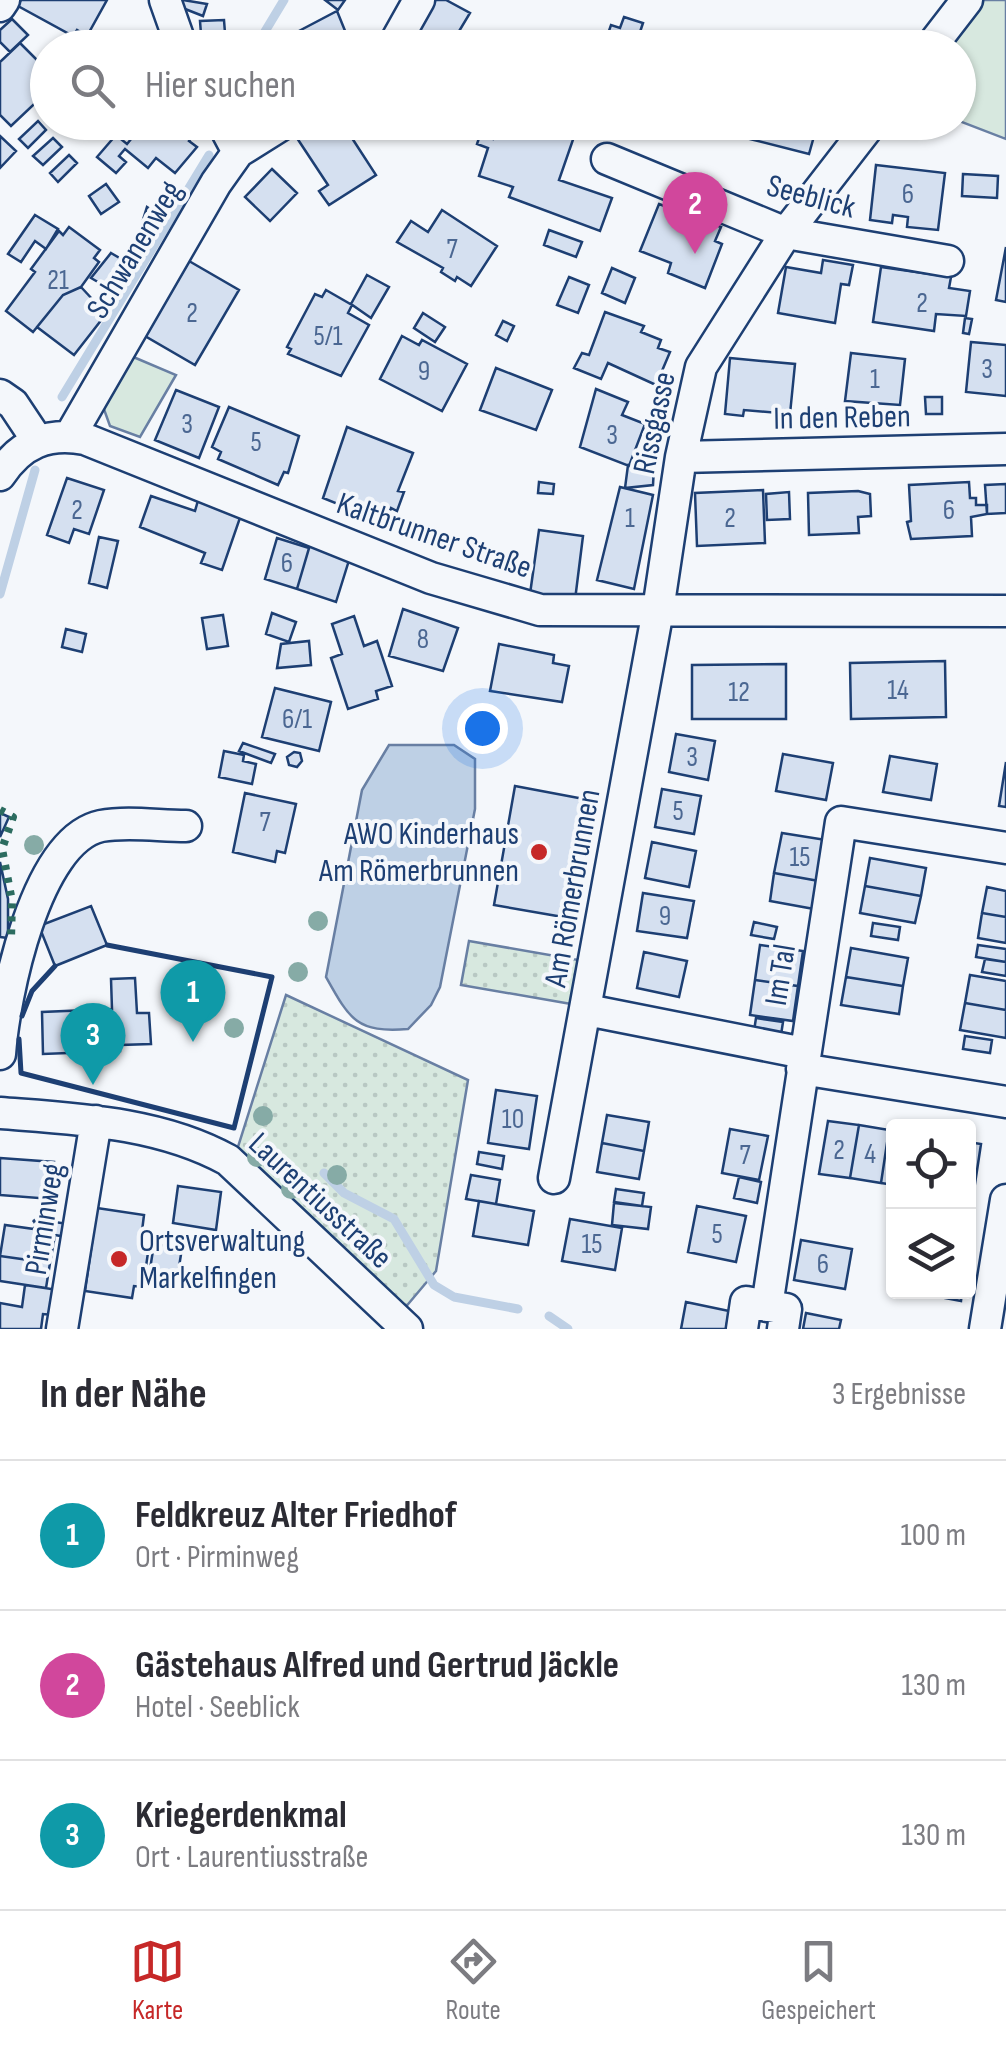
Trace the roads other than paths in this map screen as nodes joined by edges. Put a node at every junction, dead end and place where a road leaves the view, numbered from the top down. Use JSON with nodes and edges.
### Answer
{"nodes":[{"id":1,"x":165,"y":0,"type":"edge"},
{"id":2,"x":419,"y":0,"type":"edge"},
{"id":3,"x":967,"y":0,"type":"edge"},
{"id":4,"x":176,"y":30,"type":"edge"},
{"id":5,"x":402,"y":30,"type":"edge"},
{"id":6,"x":944,"y":30,"type":"edge"},
{"id":7,"x":232,"y":140,"type":"edge"},
{"id":8,"x":257,"y":140,"type":"edge"},
{"id":9,"x":858,"y":140,"type":"edge"},
{"id":10,"x":238,"y":152,"type":"junction"},
{"id":11,"x":607,"y":159,"type":"dead end"},
{"id":12,"x":786,"y":233,"type":"junction"},
{"id":13,"x":948,"y":261,"type":"dead end"},
{"id":14,"x":0,"y":395,"type":"edge"},
{"id":15,"x":70,"y":436,"type":"junction"},
{"id":16,"x":38,"y":440,"type":"junction"},
{"id":17,"x":1006,"y":450,"type":"edge"},
{"id":18,"x":680,"y":457,"type":"junction"},
{"id":19,"x":0,"y":474,"type":"edge"},
{"id":20,"x":658,"y":610,"type":"junction"},
{"id":21,"x":1006,"y":611,"type":"edge"},
{"id":22,"x":186,"y":826,"type":"dead end"},
{"id":23,"x":1006,"y":848,"type":"edge"},
{"id":24,"x":587,"y":1010,"type":"junction"},
{"id":25,"x":0,"y":1054,"type":"edge"},
{"id":26,"x":802,"y":1061,"type":"junction"},
{"id":27,"x":1006,"y":1102,"type":"edge"},
{"id":28,"x":0,"y":1113,"type":"edge"},
{"id":29,"x":96,"y":1120,"type":"junction"},
{"id":30,"x":554,"y":1178,"type":"dead end"},
{"id":31,"x":1006,"y":1200,"type":"edge"},
{"id":32,"x":775,"y":1317,"type":"edge"},
{"id":33,"x":62,"y":1329,"type":"edge"},
{"id":34,"x":407,"y":1329,"type":"edge"},
{"id":35,"x":742,"y":1329,"type":"edge"},
{"id":36,"x":986,"y":1329,"type":"edge"}],
"edges":[{"from":1,"to":4,"type":"street"},
{"from":2,"to":5,"type":"street"},
{"from":3,"to":6,"type":"street"},
{"from":7,"to":10,"type":"street"},
{"from":8,"to":10,"type":"street","name":"Schwanenweg"},
{"from":9,"to":12,"type":"street","name":"Rissgasse"},
{"from":10,"to":15,"type":"street","name":"Schwanenweg"},
{"from":11,"to":12,"type":"street","name":"Seeblick"},
{"from":12,"to":13,"type":"street","name":"Seeblick"},
{"from":12,"to":18,"type":"street","name":"Rissgasse"},
{"from":14,"to":16,"type":"street"},
{"from":15,"to":16,"type":"street","name":"Kaltbrunner Straße"},
{"from":15,"to":20,"type":"street","name":"Kaltbrunner Straße"},
{"from":16,"to":19,"type":"street"},
{"from":17,"to":18,"type":"street","name":"In den Reben"},
{"from":18,"to":20,"type":"street","name":"Rissgasse"},
{"from":20,"to":21,"type":"street","name":"Kaltbrunner Straße"},
{"from":20,"to":24,"type":"street","name":"Am Römerbrunnen"},
{"from":22,"to":25,"type":"street"},
{"from":23,"to":26,"type":"street","name":"Im Tal"},
{"from":24,"to":26,"type":"street"},
{"from":24,"to":30,"type":"street","name":"Am Römerbrunnen"},
{"from":26,"to":27,"type":"street"},
{"from":26,"to":32,"type":"street","name":"Im Tal"},
{"from":28,"to":29,"type":"street","name":"Laurentiusstraße"},
{"from":29,"to":33,"type":"street","name":"Pirminweg"},
{"from":29,"to":34,"type":"street","name":"Laurentiusstraße"},
{"from":31,"to":36,"type":"street"},
{"from":32,"to":35,"type":"street","name":"Im Tal"}]}
